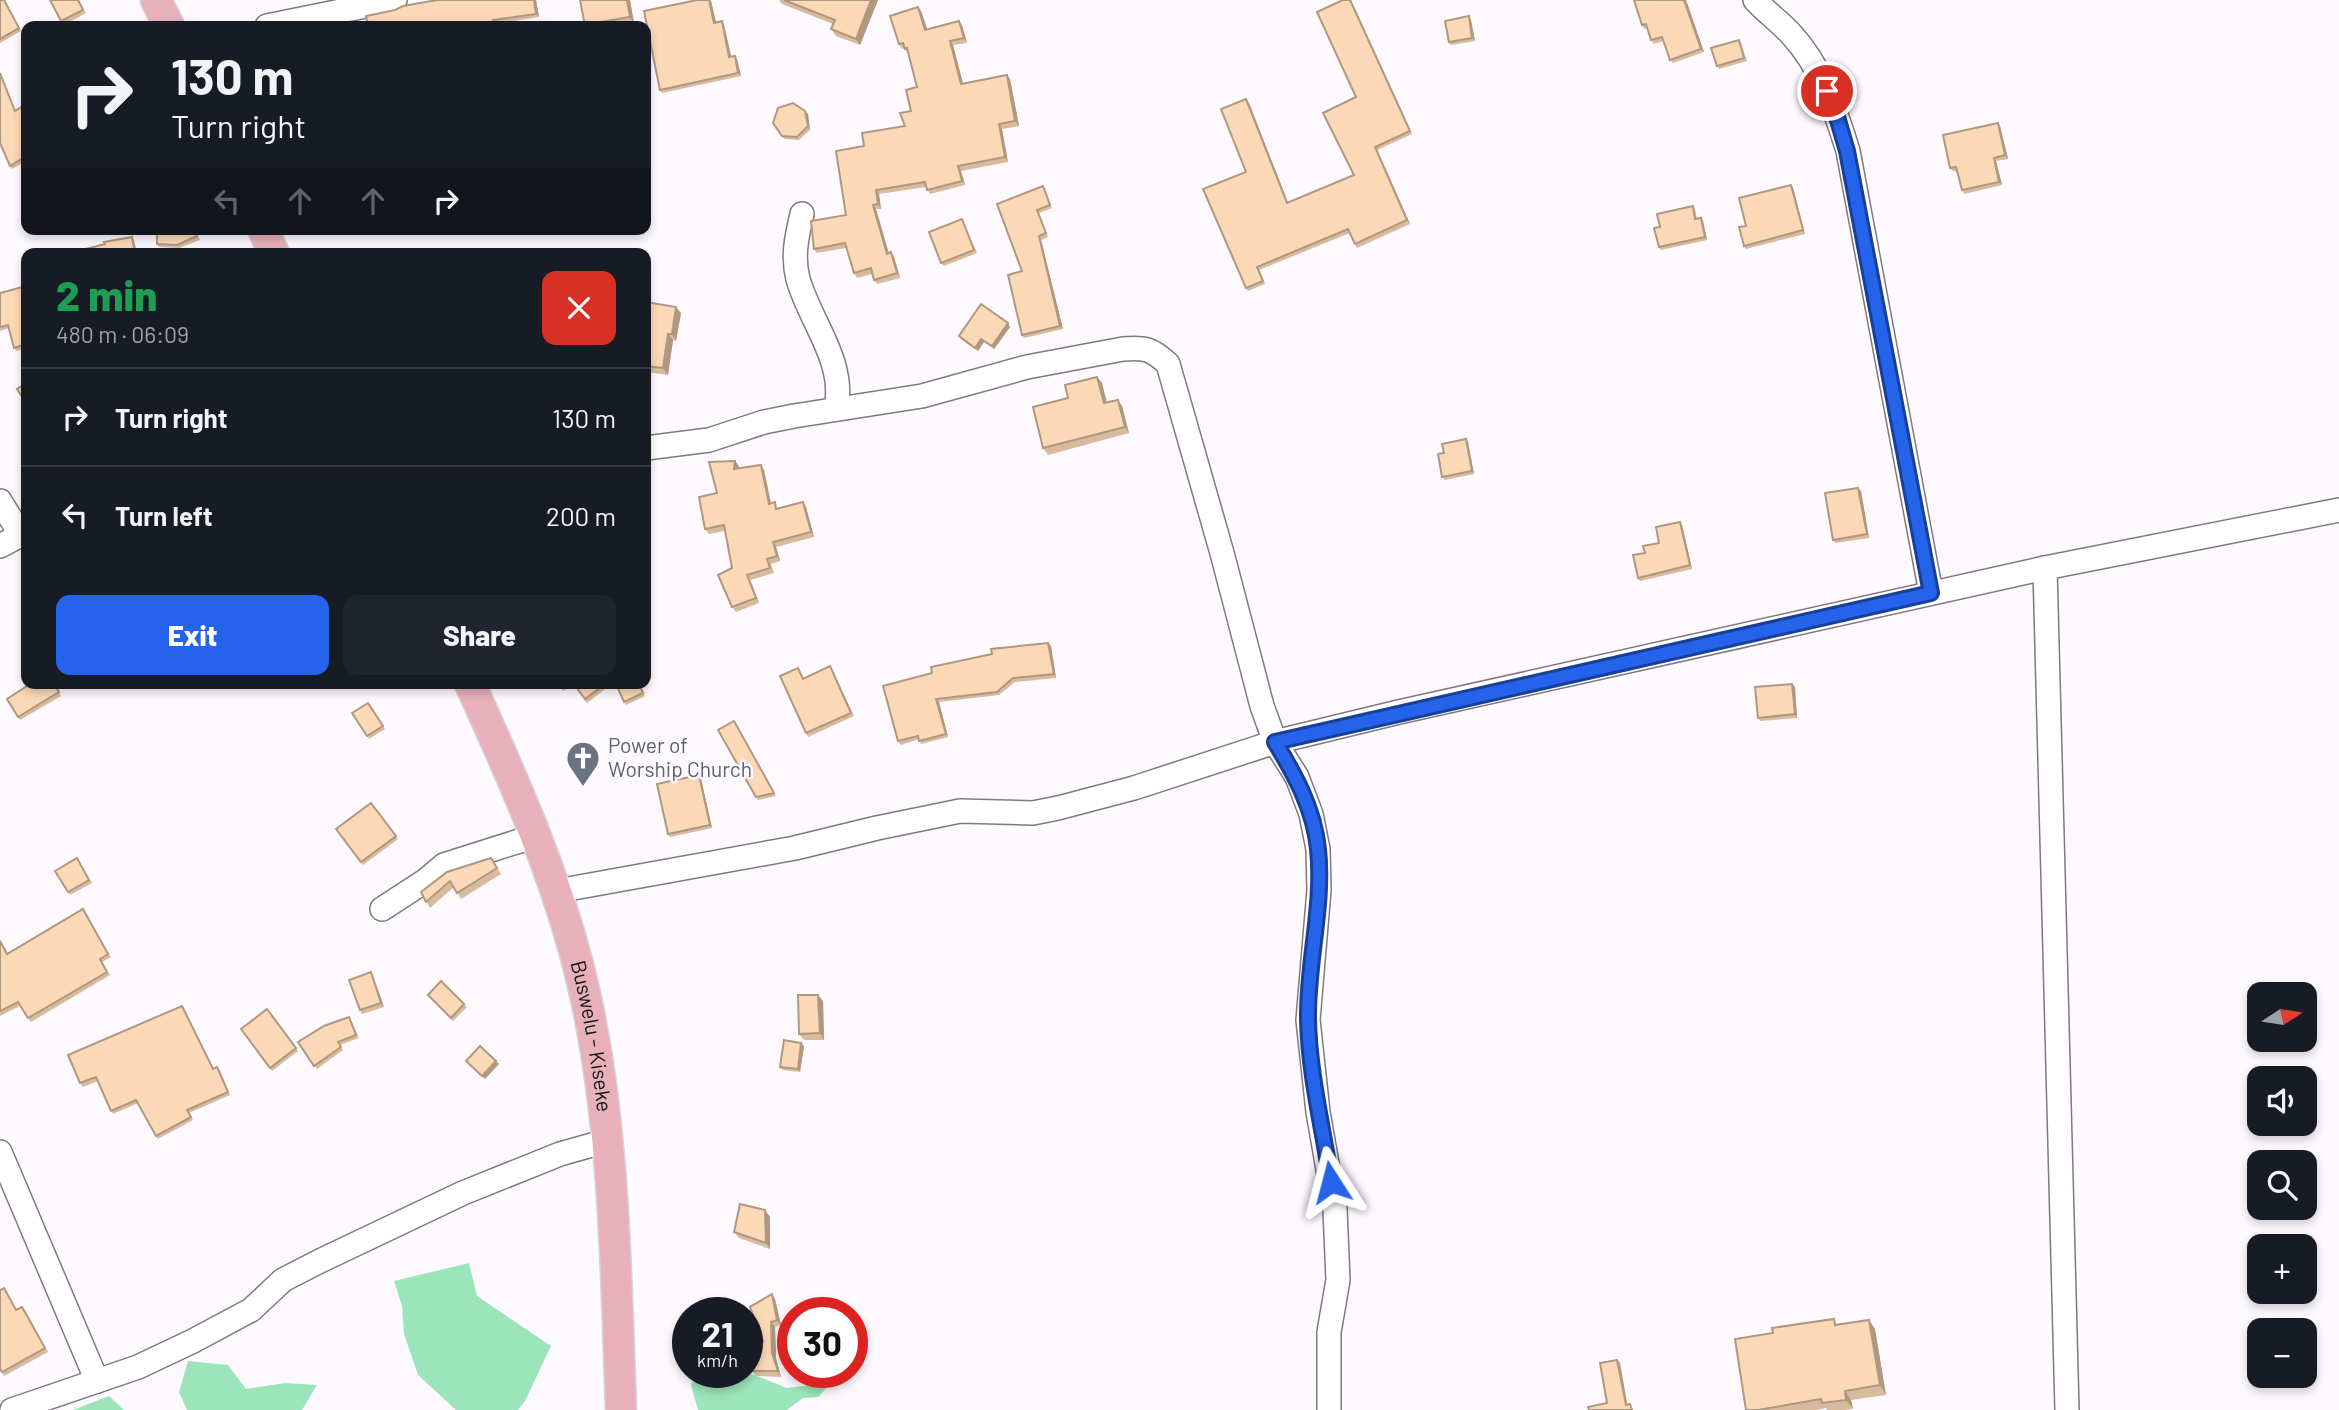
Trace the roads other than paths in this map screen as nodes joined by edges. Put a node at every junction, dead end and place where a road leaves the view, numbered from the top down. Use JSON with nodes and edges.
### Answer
{"nodes":[{"id":1,"x":156,"y":0,"type":"edge"},
{"id":2,"x":394,"y":0,"type":"edge"},
{"id":3,"x":1755,"y":0,"type":"edge"},
{"id":4,"x":166,"y":21,"type":"edge"},
{"id":5,"x":291,"y":21,"type":"edge"},
{"id":6,"x":802,"y":214,"type":"dead end"},
{"id":7,"x":836,"y":408,"type":"junction"},
{"id":8,"x":651,"y":448,"type":"edge"},
{"id":9,"x":0,"y":501,"type":"edge"},
{"id":10,"x":2339,"y":510,"type":"edge"},
{"id":11,"x":21,"y":529,"type":"edge"},
{"id":12,"x":21,"y":535,"type":"edge"},
{"id":13,"x":0,"y":546,"type":"edge"},
{"id":14,"x":2045,"y":568,"type":"junction"},
{"id":15,"x":1931,"y":593,"type":"junction"},
{"id":16,"x":472,"y":689,"type":"edge"},
{"id":17,"x":1275,"y":742,"type":"junction"},
{"id":18,"x":535,"y":836,"type":"junction"},
{"id":19,"x":557,"y":891,"type":"junction"},
{"id":20,"x":382,"y":909,"type":"dead end"},
{"id":21,"x":606,"y":1141,"type":"junction"},
{"id":22,"x":0,"y":1152,"type":"edge"},
{"id":23,"x":97,"y":1381,"type":"junction"},
{"id":24,"x":25,"y":1407,"type":"edge"},
{"id":25,"x":621,"y":1410,"type":"edge"},
{"id":26,"x":1329,"y":1410,"type":"edge"},
{"id":27,"x":2067,"y":1410,"type":"edge"}],
"edges":[{"from":1,"to":4,"type":"main road"},
{"from":2,"to":5,"type":"street"},
{"from":3,"to":15,"type":"street"},
{"from":6,"to":7,"type":"street"},
{"from":7,"to":8,"type":"street"},
{"from":7,"to":17,"type":"street"},
{"from":9,"to":11,"type":"street"},
{"from":10,"to":14,"type":"street"},
{"from":12,"to":13,"type":"street"},
{"from":14,"to":15,"type":"street"},
{"from":14,"to":27,"type":"street"},
{"from":15,"to":17,"type":"street"},
{"from":16,"to":18,"type":"main road","name":"Buswelu - Kiseke"},
{"from":17,"to":19,"type":"street"},
{"from":17,"to":26,"type":"street"},
{"from":18,"to":19,"type":"main road","name":"Buswelu - Kiseke"},
{"from":18,"to":20,"type":"street"},
{"from":19,"to":21,"type":"main road","name":"Buswelu - Kiseke"},
{"from":21,"to":23,"type":"street"},
{"from":21,"to":25,"type":"main road","name":"Buswelu - Kiseke"},
{"from":22,"to":23,"type":"street"},
{"from":23,"to":24,"type":"street"}]}
